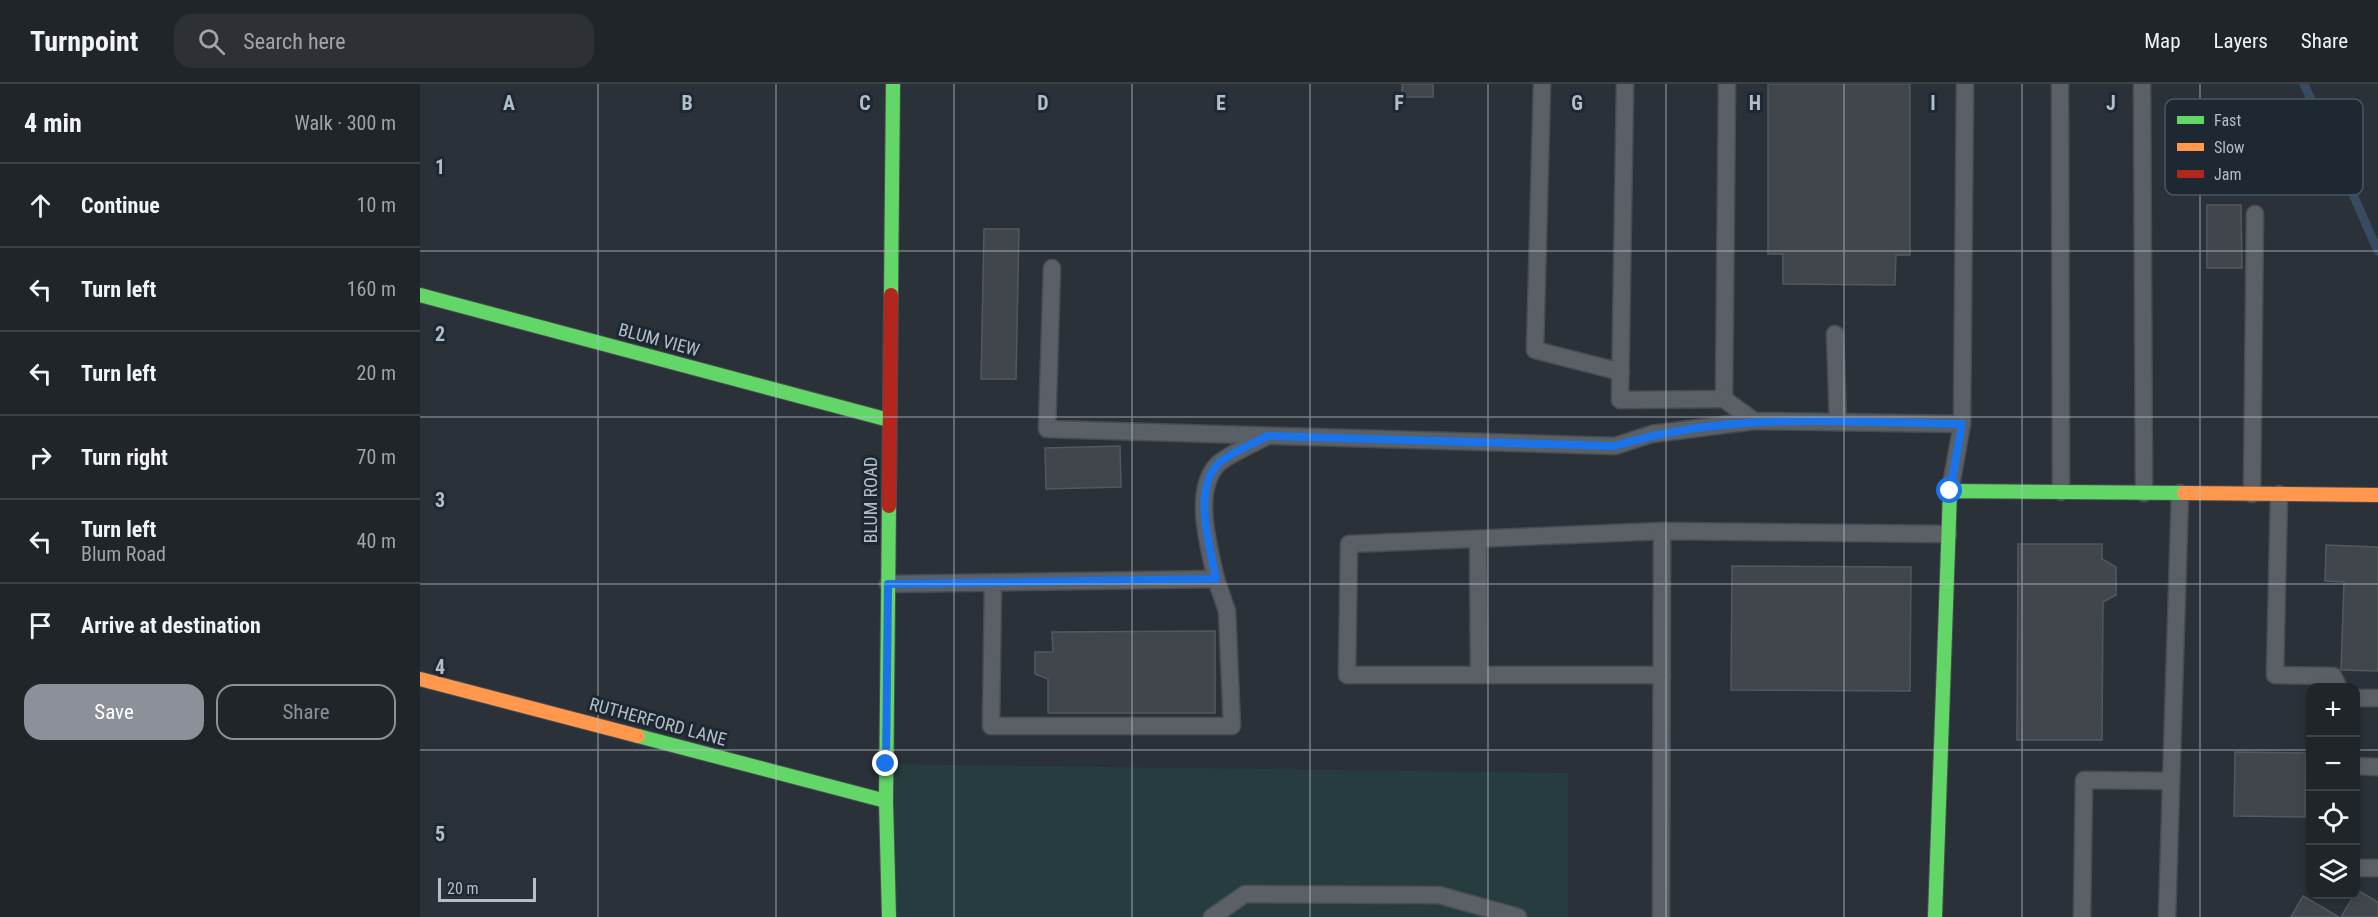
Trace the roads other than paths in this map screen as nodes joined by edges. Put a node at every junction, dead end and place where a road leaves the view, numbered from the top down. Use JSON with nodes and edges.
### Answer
{"nodes":[{"id":1,"x":892,"y":84,"type":"edge"},
{"id":2,"x":1542,"y":84,"type":"edge"},
{"id":3,"x":1625,"y":84,"type":"edge"},
{"id":4,"x":1726,"y":84,"type":"edge"},
{"id":5,"x":1965,"y":84,"type":"edge"},
{"id":6,"x":2060,"y":84,"type":"edge"},
{"id":7,"x":2142,"y":84,"type":"edge"},
{"id":8,"x":2254,"y":214,"type":"dead end"},
{"id":9,"x":1052,"y":268,"type":"dead end"},
{"id":10,"x":420,"y":295,"type":"edge"},
{"id":11,"x":1835,"y":334,"type":"dead end"},
{"id":12,"x":1621,"y":372,"type":"junction"},
{"id":13,"x":1724,"y":399,"type":"junction"},
{"id":14,"x":889,"y":420,"type":"junction"},
{"id":15,"x":1754,"y":421,"type":"junction"},
{"id":16,"x":1838,"y":422,"type":"junction"},
{"id":17,"x":1962,"y":424,"type":"junction"},
{"id":18,"x":1267,"y":436,"type":"junction"},
{"id":19,"x":1950,"y":491,"type":"junction"},
{"id":20,"x":2061,"y":492,"type":"junction"},
{"id":21,"x":2144,"y":493,"type":"junction"},
{"id":22,"x":2180,"y":493,"type":"junction"},
{"id":23,"x":2252,"y":494,"type":"junction"},
{"id":24,"x":2279,"y":494,"type":"junction"},
{"id":25,"x":2378,"y":495,"type":"edge"},
{"id":26,"x":1662,"y":531,"type":"junction"},
{"id":27,"x":1948,"y":534,"type":"junction"},
{"id":28,"x":1478,"y":539,"type":"junction"},
{"id":29,"x":1216,"y":579,"type":"junction"},
{"id":30,"x":993,"y":582,"type":"junction"},
{"id":31,"x":888,"y":584,"type":"junction"},
{"id":32,"x":1479,"y":675,"type":"junction"},
{"id":33,"x":1662,"y":675,"type":"junction"},
{"id":34,"x":420,"y":679,"type":"edge"},
{"id":35,"x":2336,"y":683,"type":"edge"},
{"id":36,"x":2360,"y":698,"type":"edge"},
{"id":37,"x":2378,"y":698,"type":"edge"},
{"id":38,"x":2360,"y":766,"type":"edge"},
{"id":39,"x":2378,"y":767,"type":"edge"},
{"id":40,"x":2171,"y":781,"type":"junction"},
{"id":41,"x":886,"y":801,"type":"junction"},
{"id":42,"x":2360,"y":868,"type":"edge"},
{"id":43,"x":2378,"y":868,"type":"edge"},
{"id":44,"x":888,"y":917,"type":"edge"},
{"id":45,"x":1212,"y":917,"type":"edge"},
{"id":46,"x":1518,"y":917,"type":"edge"},
{"id":47,"x":1660,"y":917,"type":"edge"},
{"id":48,"x":1935,"y":917,"type":"edge"},
{"id":49,"x":2082,"y":917,"type":"edge"},
{"id":50,"x":2167,"y":917,"type":"edge"}],
"edges":[{"from":1,"to":14,"type":"street","name":"BLUM ROAD"},
{"from":2,"to":12,"type":"lane"},
{"from":3,"to":12,"type":"lane"},
{"from":4,"to":13,"type":"lane"},
{"from":5,"to":17,"type":"lane"},
{"from":6,"to":20,"type":"lane"},
{"from":7,"to":21,"type":"lane"},
{"from":8,"to":23,"type":"lane"},
{"from":9,"to":18,"type":"lane"},
{"from":10,"to":14,"type":"street","name":"BLUM VIEW"},
{"from":11,"to":16,"type":"lane"},
{"from":12,"to":13,"type":"lane"},
{"from":13,"to":15,"type":"lane"},
{"from":14,"to":31,"type":"street","name":"BLUM ROAD"},
{"from":15,"to":16,"type":"lane"},
{"from":15,"to":18,"type":"lane"},
{"from":16,"to":17,"type":"lane"},
{"from":17,"to":19,"type":"lane"},
{"from":18,"to":29,"type":"lane"},
{"from":19,"to":20,"type":"street"},
{"from":19,"to":27,"type":"street"},
{"from":20,"to":21,"type":"street"},
{"from":21,"to":22,"type":"street"},
{"from":22,"to":23,"type":"street"},
{"from":22,"to":40,"type":"lane"},
{"from":23,"to":24,"type":"street"},
{"from":24,"to":25,"type":"street"},
{"from":24,"to":35,"type":"lane"},
{"from":26,"to":27,"type":"lane"},
{"from":26,"to":28,"type":"lane"},
{"from":26,"to":33,"type":"lane"},
{"from":27,"to":48,"type":"street"},
{"from":28,"to":32,"type":"lane"},
{"from":28,"to":32,"type":"lane"},
{"from":29,"to":30,"type":"lane"},
{"from":29,"to":30,"type":"lane"},
{"from":30,"to":31,"type":"lane"},
{"from":31,"to":41,"type":"street","name":"BLUM ROAD"},
{"from":32,"to":33,"type":"lane"},
{"from":33,"to":47,"type":"lane"},
{"from":34,"to":41,"type":"street","name":"RUTHERFORD LANE"},
{"from":36,"to":37,"type":"lane"},
{"from":38,"to":39,"type":"lane"},
{"from":40,"to":49,"type":"lane"},
{"from":40,"to":50,"type":"lane"},
{"from":41,"to":44,"type":"street","name":"BLUM ROAD"},
{"from":42,"to":43,"type":"lane"},
{"from":45,"to":46,"type":"lane"}]}
